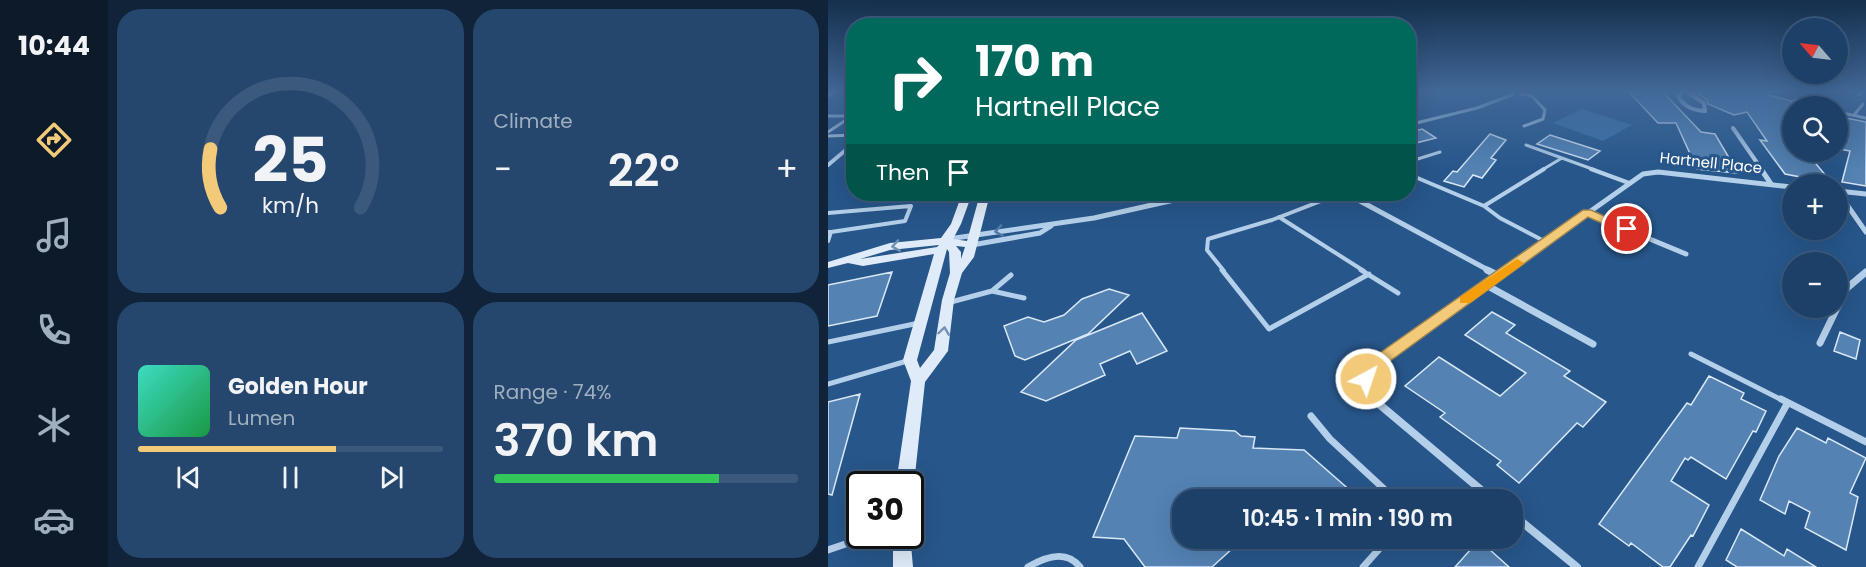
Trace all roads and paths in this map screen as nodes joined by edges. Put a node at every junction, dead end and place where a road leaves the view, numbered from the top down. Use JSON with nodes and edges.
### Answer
{"nodes":[{"id":1,"x":1439,"y":117,"type":"edge"},
{"id":2,"x":1543,"y":117,"type":"edge"},
{"id":3,"x":846,"y":120,"type":"edge"},
{"id":4,"x":1416,"y":123,"type":"edge"},
{"id":5,"x":1524,"y":126,"type":"dead end"},
{"id":6,"x":1733,"y":128,"type":"dead end"},
{"id":7,"x":828,"y":134,"type":"edge"},
{"id":8,"x":846,"y":135,"type":"edge"},
{"id":9,"x":1526,"y":145,"type":"dead end"},
{"id":10,"x":846,"y":150,"type":"edge"},
{"id":11,"x":1440,"y":152,"type":"dead end"},
{"id":12,"x":1562,"y":158,"type":"junction"},
{"id":13,"x":1416,"y":160,"type":"edge"},
{"id":14,"x":828,"y":165,"type":"edge"},
{"id":15,"x":1416,"y":177,"type":"edge"},
{"id":16,"x":1629,"y":183,"type":"junction"},
{"id":17,"x":1771,"y":184,"type":"junction"},
{"id":18,"x":1782,"y":186,"type":"edge"},
{"id":19,"x":1848,"y":193,"type":"edge"},
{"id":20,"x":1866,"y":194,"type":"edge"},
{"id":21,"x":964,"y":201,"type":"edge"},
{"id":22,"x":983,"y":201,"type":"edge"},
{"id":23,"x":1168,"y":201,"type":"edge"},
{"id":24,"x":1321,"y":201,"type":"edge"},
{"id":25,"x":1360,"y":201,"type":"edge"},
{"id":26,"x":1484,"y":206,"type":"junction"},
{"id":27,"x":1848,"y":206,"type":"edge"},
{"id":28,"x":828,"y":213,"type":"edge"},
{"id":29,"x":1587,"y":213,"type":"junction"},
{"id":30,"x":1279,"y":217,"type":"junction"},
{"id":31,"x":1052,"y":226,"type":"junction"},
{"id":32,"x":830,"y":232,"type":"edge"},
{"id":33,"x":1866,"y":232,"type":"edge"},
{"id":34,"x":973,"y":240,"type":"junction"},
{"id":35,"x":828,"y":241,"type":"edge"},
{"id":36,"x":1546,"y":242,"type":"junction"},
{"id":37,"x":944,"y":245,"type":"junction"},
{"id":38,"x":1686,"y":254,"type":"dead end"},
{"id":39,"x":828,"y":265,"type":"edge"},
{"id":40,"x":1866,"y":272,"type":"edge"},
{"id":41,"x":956,"y":273,"type":"junction"},
{"id":42,"x":1369,"y":274,"type":"junction"},
{"id":43,"x":1011,"y":275,"type":"dead end"},
{"id":44,"x":1499,"y":276,"type":"junction"},
{"id":45,"x":1486,"y":285,"type":"junction"},
{"id":46,"x":1848,"y":287,"type":"edge"},
{"id":47,"x":992,"y":291,"type":"junction"},
{"id":48,"x":1398,"y":293,"type":"dead end"},
{"id":49,"x":1023,"y":298,"type":"dead end"},
{"id":50,"x":948,"y":302,"type":"junction"},
{"id":51,"x":1832,"y":318,"type":"edge"},
{"id":52,"x":919,"y":323,"type":"junction"},
{"id":53,"x":828,"y":342,"type":"edge"},
{"id":54,"x":1820,"y":343,"type":"dead end"},
{"id":55,"x":1593,"y":344,"type":"dead end"},
{"id":56,"x":1691,"y":354,"type":"dead end"},
{"id":57,"x":910,"y":360,"type":"junction"},
{"id":58,"x":918,"y":381,"type":"junction"},
{"id":59,"x":828,"y":384,"type":"edge"},
{"id":60,"x":1787,"y":404,"type":"junction"},
{"id":61,"x":1311,"y":416,"type":"dead end"},
{"id":62,"x":1866,"y":442,"type":"edge"},
{"id":63,"x":907,"y":471,"type":"edge"},
{"id":64,"x":1384,"y":489,"type":"edge"},
{"id":65,"x":1480,"y":489,"type":"edge"},
{"id":66,"x":1523,"y":523,"type":"edge"},
{"id":67,"x":846,"y":543,"type":"edge"},
{"id":68,"x":828,"y":549,"type":"edge"},
{"id":69,"x":903,"y":549,"type":"edge"},
{"id":70,"x":1379,"y":549,"type":"edge"},
{"id":71,"x":903,"y":567,"type":"edge"},
{"id":72,"x":1028,"y":567,"type":"edge"},
{"id":73,"x":1080,"y":567,"type":"edge"},
{"id":74,"x":1363,"y":567,"type":"edge"},
{"id":75,"x":1577,"y":567,"type":"edge"},
{"id":76,"x":1698,"y":567,"type":"edge"}],
"edges":[{"from":1,"to":4,"type":"lane"},
{"from":2,"to":5,"type":"lane"},
{"from":3,"to":7,"type":"lane"},
{"from":6,"to":17,"type":"street","name":"Hartnell Place"},
{"from":7,"to":8,"type":"lane"},
{"from":9,"to":12,"type":"lane"},
{"from":10,"to":14,"type":"street"},
{"from":11,"to":13,"type":"lane"},
{"from":12,"to":16,"type":"lane"},
{"from":12,"to":26,"type":"lane"},
{"from":15,"to":26,"type":"lane"},
{"from":16,"to":17,"type":"street","name":"Hartnell Place"},
{"from":16,"to":29,"type":"street","name":"Hartnell Place"},
{"from":17,"to":18,"type":"street","name":"Hartnell Place"},
{"from":19,"to":20,"type":"street"},
{"from":21,"to":37,"type":"street"},
{"from":22,"to":34,"type":"street"},
{"from":23,"to":31,"type":"street"},
{"from":24,"to":30,"type":"lane"},
{"from":25,"to":44,"type":"street"},
{"from":26,"to":36,"type":"lane"},
{"from":27,"to":33,"type":"street"},
{"from":28,"to":32,"type":"lane"},
{"from":29,"to":36,"type":"street","name":"Hartnell Place"},
{"from":29,"to":38,"type":"street"},
{"from":30,"to":42,"type":"lane"},
{"from":30,"to":42,"type":"lane"},
{"from":31,"to":34,"type":"street","one_way":true},
{"from":31,"to":34,"type":"street"},
{"from":32,"to":35,"type":"lane"},
{"from":34,"to":37,"type":"street"},
{"from":34,"to":41,"type":"street"},
{"from":36,"to":44,"type":"street","name":"Hartnell Place"},
{"from":37,"to":39,"type":"street"},
{"from":37,"to":41,"type":"street"},
{"from":37,"to":52,"type":"street"},
{"from":40,"to":46,"type":"street"},
{"from":41,"to":50,"type":"street"},
{"from":42,"to":48,"type":"lane"},
{"from":43,"to":47,"type":"lane"},
{"from":44,"to":45,"type":"street","name":"Hartnell Place"},
{"from":45,"to":55,"type":"street"},
{"from":45,"to":65,"type":"street","name":"Hartnell Place"},
{"from":47,"to":49,"type":"lane"},
{"from":47,"to":50,"type":"lane"},
{"from":58,"to":50,"type":"street","one_way":true},
{"from":51,"to":54,"type":"street"},
{"from":52,"to":53,"type":"lane"},
{"from":52,"to":57,"type":"street"},
{"from":56,"to":60,"type":"lane"},
{"from":57,"to":58,"type":"street"},
{"from":57,"to":59,"type":"lane"},
{"from":58,"to":63,"type":"street"},
{"from":60,"to":62,"type":"lane"},
{"from":60,"to":76,"type":"lane"},
{"from":61,"to":64,"type":"lane"},
{"from":66,"to":75,"type":"street"},
{"from":67,"to":68,"type":"lane"},
{"from":69,"to":71,"type":"street"},
{"from":70,"to":74,"type":"lane"},
{"from":72,"to":73,"type":"lane"}]}
